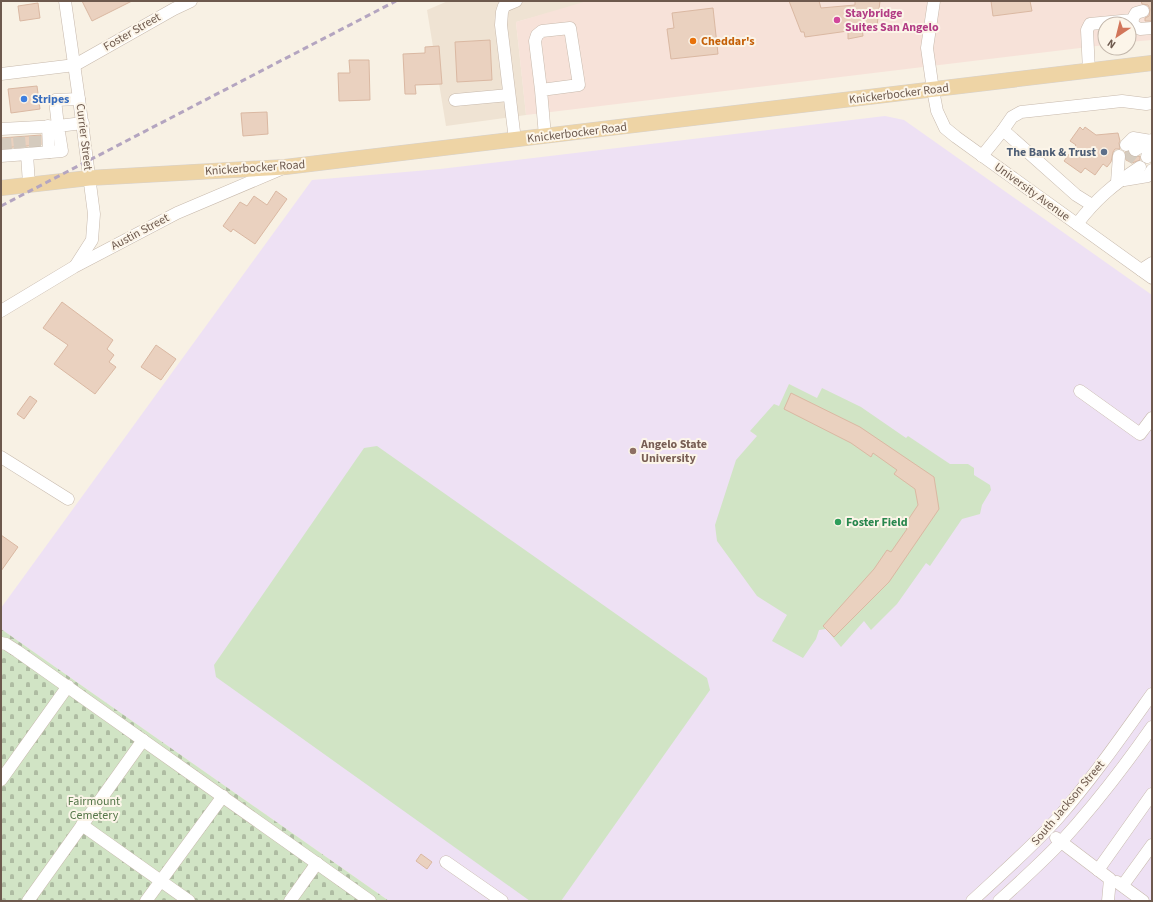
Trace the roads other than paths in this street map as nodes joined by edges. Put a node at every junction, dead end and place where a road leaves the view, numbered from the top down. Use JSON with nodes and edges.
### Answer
{"nodes":[{"id":1,"x":65,"y":1,"type":"edge"},
{"id":2,"x":191,"y":1,"type":"edge"},
{"id":3,"x":516,"y":1,"type":"edge"},
{"id":4,"x":934,"y":1,"type":"edge"},
{"id":5,"x":1143,"y":11,"type":"dead end"},
{"id":6,"x":1134,"y":16,"type":"edge"},
{"id":7,"x":1097,"y":23,"type":"edge"},
{"id":8,"x":1137,"y":28,"type":"edge"},
{"id":9,"x":1152,"y":28,"type":"edge"},
{"id":10,"x":1152,"y":64,"type":"edge"},
{"id":11,"x":75,"y":65,"type":"junction"},
{"id":12,"x":1089,"y":71,"type":"junction"},
{"id":13,"x":1,"y":74,"type":"edge"},
{"id":14,"x":541,"y":90,"type":"junction"},
{"id":15,"x":933,"y":90,"type":"junction"},
{"id":16,"x":509,"y":95,"type":"junction"},
{"id":17,"x":80,"y":99,"type":"junction"},
{"id":18,"x":455,"y":100,"type":"dead end"},
{"id":19,"x":1152,"y":103,"type":"edge"},
{"id":20,"x":83,"y":124,"type":"junction"},
{"id":21,"x":53,"y":126,"type":"junction"},
{"id":22,"x":1003,"y":130,"type":"junction"},
{"id":23,"x":545,"y":136,"type":"junction"},
{"id":24,"x":514,"y":140,"type":"junction"},
{"id":25,"x":1152,"y":141,"type":"edge"},
{"id":26,"x":4,"y":143,"type":"edge"},
{"id":27,"x":27,"y":143,"type":"junction"},
{"id":28,"x":1131,"y":148,"type":"tunnel mouth"},
{"id":29,"x":982,"y":156,"type":"junction"},
{"id":30,"x":1123,"y":158,"type":"tunnel mouth"},
{"id":31,"x":1146,"y":165,"type":"edge"},
{"id":32,"x":285,"y":167,"type":"junction"},
{"id":33,"x":89,"y":178,"type":"junction"},
{"id":34,"x":1117,"y":182,"type":"junction"},
{"id":35,"x":29,"y":184,"type":"junction"},
{"id":36,"x":1,"y":188,"type":"edge"},
{"id":37,"x":1092,"y":205,"type":"junction"},
{"id":38,"x":1077,"y":224,"type":"junction"},
{"id":39,"x":1152,"y":263,"type":"edge"},
{"id":40,"x":74,"y":267,"type":"junction"},
{"id":41,"x":1141,"y":270,"type":"junction"},
{"id":42,"x":1152,"y":278,"type":"edge"},
{"id":43,"x":1,"y":311,"type":"edge"},
{"id":44,"x":1080,"y":391,"type":"dead end"},
{"id":45,"x":1152,"y":418,"type":"edge"},
{"id":46,"x":1,"y":457,"type":"edge"},
{"id":47,"x":68,"y":499,"type":"dead end"},
{"id":48,"x":1,"y":643,"type":"edge"},
{"id":49,"x":68,"y":686,"type":"junction"},
{"id":50,"x":1152,"y":694,"type":"edge"},
{"id":51,"x":1152,"y":727,"type":"edge"},
{"id":52,"x":143,"y":740,"type":"junction"},
{"id":53,"x":3,"y":773,"type":"edge"},
{"id":54,"x":1152,"y":794,"type":"edge"},
{"id":55,"x":222,"y":796,"type":"junction"},
{"id":56,"x":82,"y":825,"type":"junction"},
{"id":57,"x":1046,"y":832,"type":"junction"},
{"id":58,"x":1061,"y":841,"type":"junction"},
{"id":59,"x":1152,"y":845,"type":"edge"},
{"id":60,"x":446,"y":862,"type":"dead end"},
{"id":61,"x":317,"y":863,"type":"junction"},
{"id":62,"x":1098,"y":870,"type":"junction"},
{"id":63,"x":1110,"y":879,"type":"junction"},
{"id":64,"x":161,"y":881,"type":"junction"},
{"id":65,"x":1123,"y":885,"type":"junction"},
{"id":66,"x":28,"y":901,"type":"edge"},
{"id":67,"x":146,"y":901,"type":"edge"},
{"id":68,"x":189,"y":901,"type":"edge"},
{"id":69,"x":290,"y":901,"type":"edge"},
{"id":70,"x":370,"y":901,"type":"edge"},
{"id":71,"x":502,"y":901,"type":"edge"},
{"id":72,"x":972,"y":901,"type":"edge"},
{"id":73,"x":999,"y":901,"type":"edge"},
{"id":74,"x":1108,"y":901,"type":"edge"},
{"id":75,"x":1143,"y":901,"type":"edge"}],
"edges":[{"from":1,"to":11,"type":"street","name":"Currier Street"},
{"from":2,"to":11,"type":"street","name":"Foster Street"},
{"from":3,"to":16,"type":"street"},
{"from":4,"to":15,"type":"street","name":"University Avenue"},
{"from":5,"to":6,"type":"street"},
{"from":7,"to":12,"type":"street"},
{"from":8,"to":9,"type":"street"},
{"from":10,"to":12,"type":"main road","name":"Knickerbocker Road"},
{"from":11,"to":13,"type":"street"},
{"from":11,"to":17,"type":"street","name":"Currier Street"},
{"from":12,"to":15,"type":"main road","name":"Knickerbocker Road"},
{"from":14,"to":14,"type":"street"},
{"from":14,"to":23,"type":"street"},
{"from":15,"to":23,"type":"main road","name":"Knickerbocker Road"},
{"from":15,"to":29,"type":"street","name":"University Avenue"},
{"from":16,"to":18,"type":"street"},
{"from":16,"to":24,"type":"street"},
{"from":17,"to":20,"type":"street","name":"Currier Street"},
{"from":17,"to":21,"type":"street"},
{"from":19,"to":22,"type":"street"},
{"from":20,"to":21,"type":"street"},
{"from":20,"to":33,"type":"street","name":"Currier Street"},
{"from":21,"to":27,"type":"street"},
{"from":21,"to":27,"type":"street"},
{"from":22,"to":29,"type":"street"},
{"from":22,"to":37,"type":"street"},
{"from":23,"to":24,"type":"main road","name":"Knickerbocker Road"},
{"from":24,"to":32,"type":"main road","name":"Knickerbocker Road"},
{"from":25,"to":28,"type":"street"},
{"from":25,"to":31,"type":"street"},
{"from":26,"to":27,"type":"street"},
{"from":26,"to":27,"type":"street"},
{"from":27,"to":35,"type":"street"},
{"from":29,"to":38,"type":"street","name":"University Avenue"},
{"from":30,"to":34,"type":"street"},
{"from":31,"to":34,"type":"street"},
{"from":32,"to":33,"type":"main road","name":"Knickerbocker Road"},
{"from":32,"to":40,"type":"street","name":"Austin Street"},
{"from":33,"to":35,"type":"main road","name":"Knickerbocker Road"},
{"from":33,"to":40,"type":"street","name":"Currier Street"},
{"from":34,"to":37,"type":"street"},
{"from":35,"to":36,"type":"main road","name":"Knickerbocker Road"},
{"from":37,"to":38,"type":"street"},
{"from":38,"to":41,"type":"street","name":"University Avenue"},
{"from":39,"to":41,"type":"street"},
{"from":40,"to":43,"type":"street","name":"Austin Street"},
{"from":41,"to":42,"type":"street","name":"University Avenue"},
{"from":44,"to":45,"type":"street"},
{"from":46,"to":47,"type":"street"},
{"from":48,"to":49,"type":"street"},
{"from":49,"to":52,"type":"street"},
{"from":49,"to":53,"type":"street"},
{"from":50,"to":57,"type":"street","name":"South Jackson Street"},
{"from":51,"to":58,"type":"street","name":"South Jackson Street"},
{"from":52,"to":55,"type":"street"},
{"from":52,"to":56,"type":"street"},
{"from":54,"to":62,"type":"street"},
{"from":55,"to":61,"type":"street"},
{"from":55,"to":64,"type":"street"},
{"from":56,"to":64,"type":"street"},
{"from":56,"to":66,"type":"street"},
{"from":57,"to":58,"type":"street"},
{"from":57,"to":72,"type":"street","name":"South Jackson Street"},
{"from":58,"to":62,"type":"street"},
{"from":58,"to":73,"type":"street","name":"South Jackson Street"},
{"from":59,"to":65,"type":"street"},
{"from":60,"to":71,"type":"street"},
{"from":61,"to":69,"type":"street"},
{"from":61,"to":70,"type":"street"},
{"from":62,"to":63,"type":"street"},
{"from":63,"to":65,"type":"street"},
{"from":63,"to":74,"type":"street"},
{"from":64,"to":67,"type":"street"},
{"from":64,"to":68,"type":"street"},
{"from":65,"to":75,"type":"street"}]}
